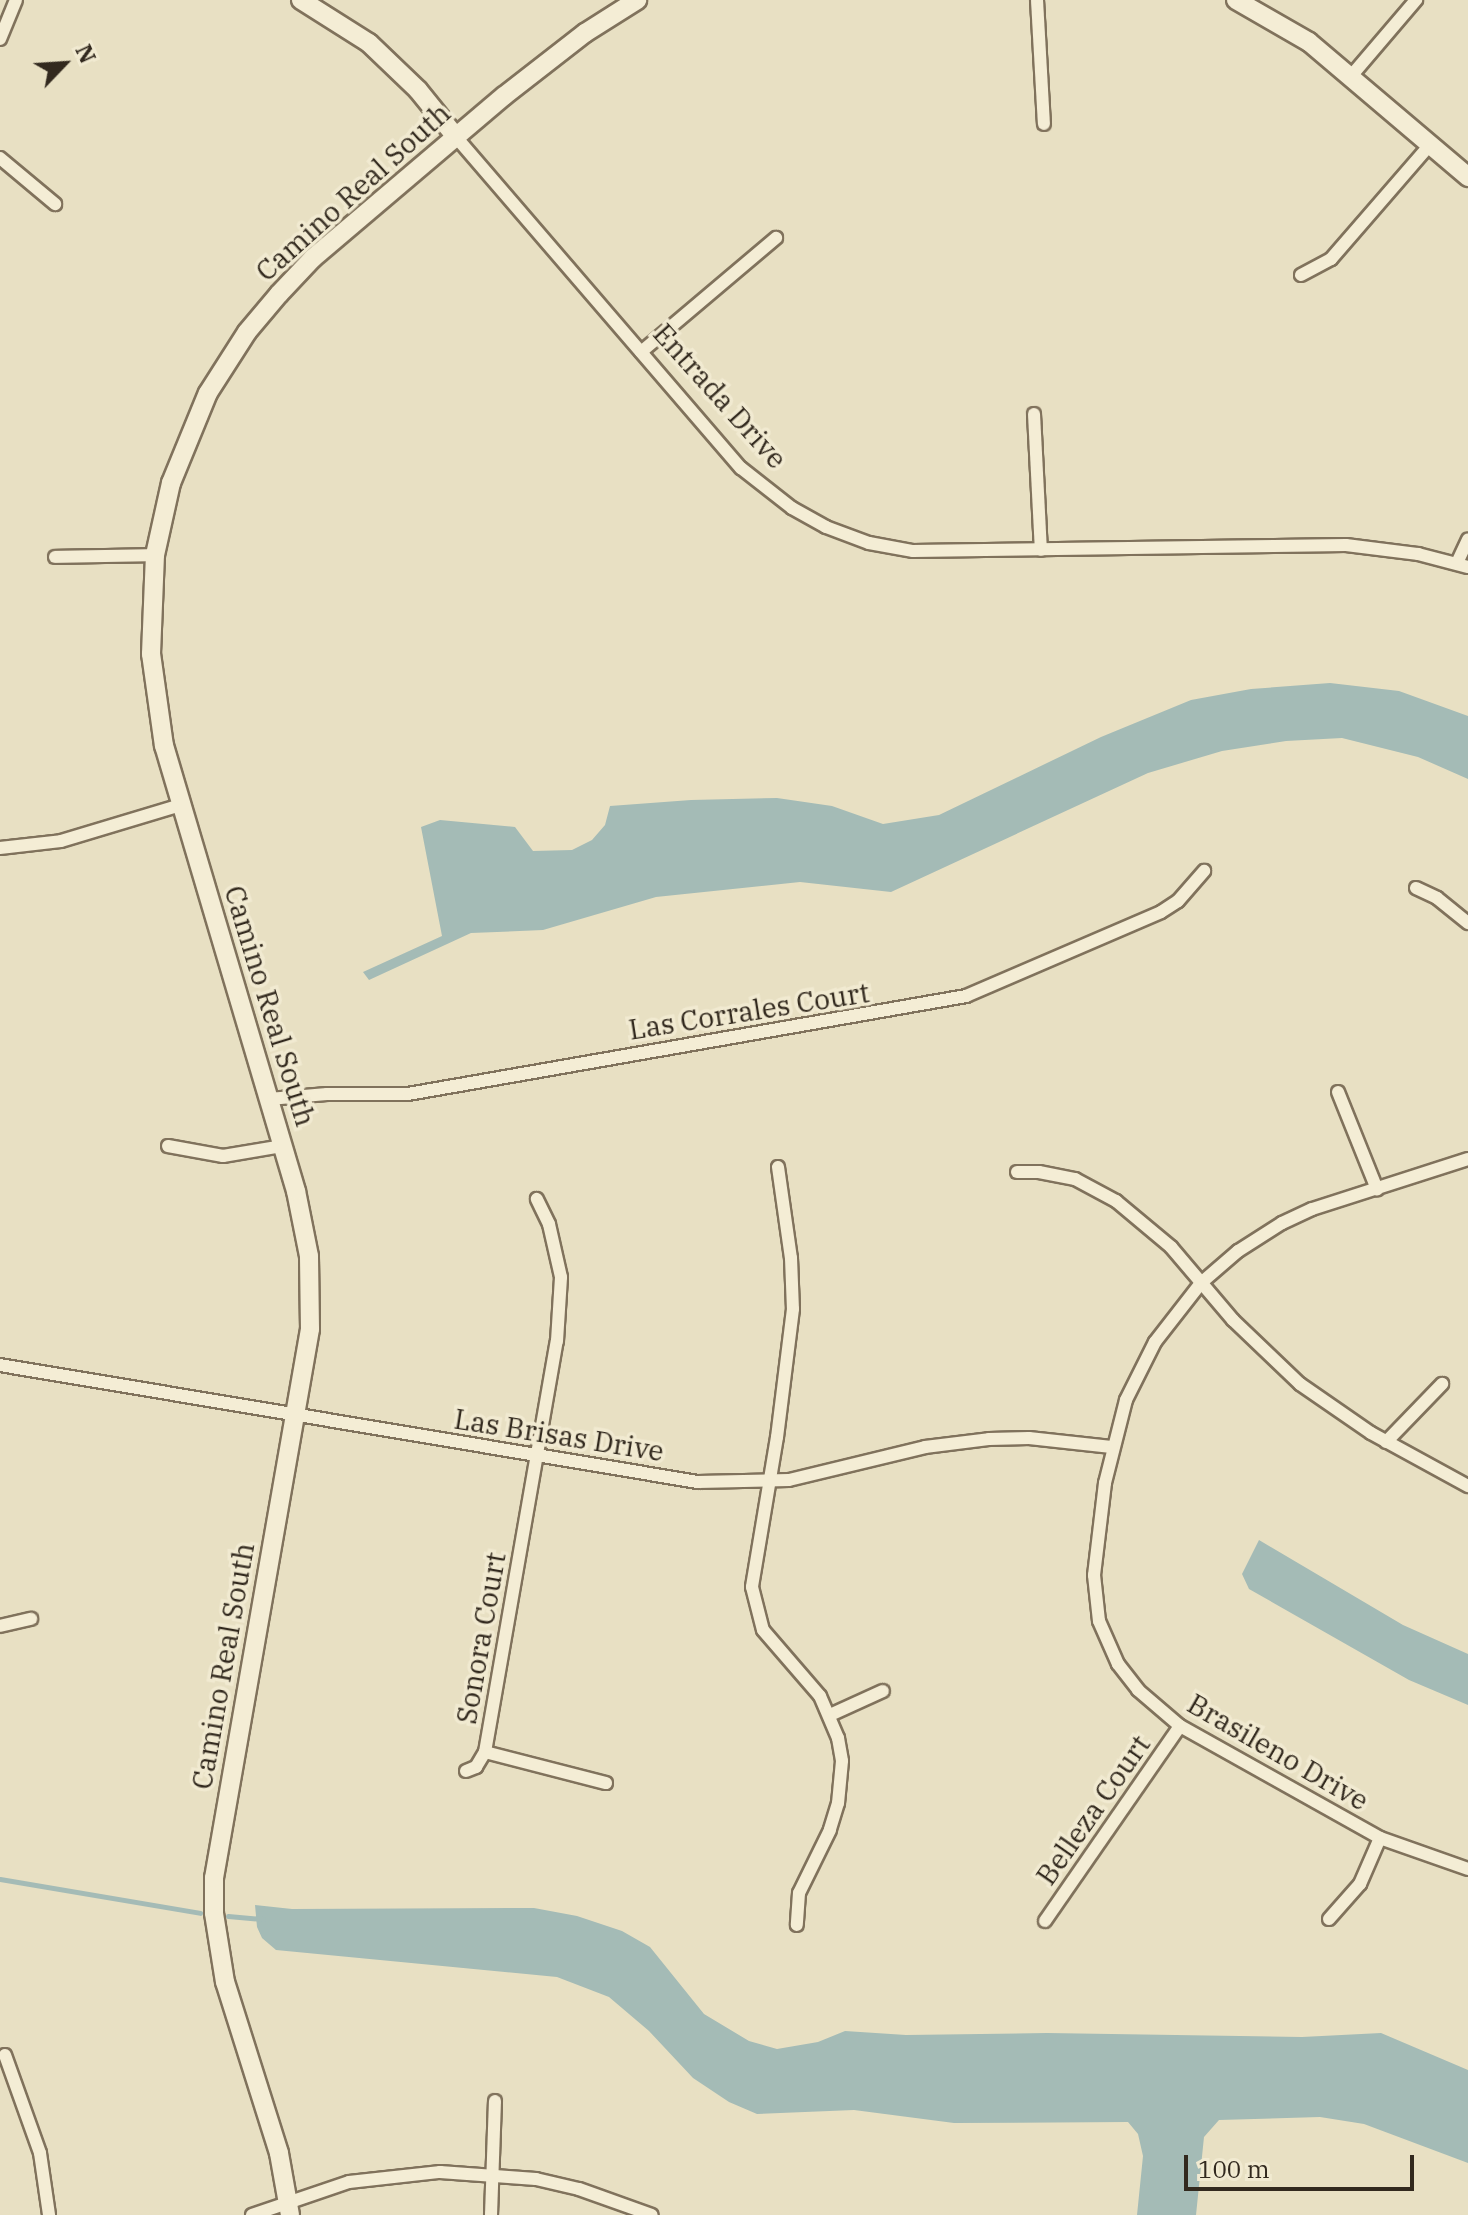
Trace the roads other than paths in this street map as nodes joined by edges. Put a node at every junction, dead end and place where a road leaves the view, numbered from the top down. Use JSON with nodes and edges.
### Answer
{"nodes":[{"id":1,"x":16,"y":0,"type":"edge"},
{"id":2,"x":301,"y":0,"type":"edge"},
{"id":3,"x":637,"y":0,"type":"edge"},
{"id":4,"x":1037,"y":0,"type":"edge"},
{"id":5,"x":1236,"y":0,"type":"edge"},
{"id":6,"x":1416,"y":0,"type":"edge"},
{"id":7,"x":0,"y":39,"type":"edge"},
{"id":8,"x":1352,"y":75,"type":"junction"},
{"id":9,"x":1044,"y":124,"type":"dead end"},
{"id":10,"x":456,"y":137,"type":"junction"},
{"id":11,"x":1429,"y":146,"type":"junction"},
{"id":12,"x":0,"y":158,"type":"edge"},
{"id":13,"x":1468,"y":177,"type":"edge"},
{"id":14,"x":55,"y":204,"type":"dead end"},
{"id":15,"x":776,"y":238,"type":"dead end"},
{"id":16,"x":1301,"y":275,"type":"dead end"},
{"id":17,"x":641,"y":352,"type":"junction"},
{"id":18,"x":1034,"y":414,"type":"dead end"},
{"id":19,"x":1468,"y":539,"type":"edge"},
{"id":20,"x":1041,"y":550,"type":"junction"},
{"id":21,"x":155,"y":555,"type":"junction"},
{"id":22,"x":55,"y":557,"type":"dead end"},
{"id":23,"x":1462,"y":565,"type":"edge"},
{"id":24,"x":181,"y":805,"type":"junction"},
{"id":25,"x":0,"y":848,"type":"edge"},
{"id":26,"x":1204,"y":871,"type":"dead end"},
{"id":27,"x":1416,"y":888,"type":"dead end"},
{"id":28,"x":1468,"y":923,"type":"edge"},
{"id":29,"x":1338,"y":1092,"type":"dead end"},
{"id":30,"x":269,"y":1099,"type":"junction"},
{"id":31,"x":168,"y":1146,"type":"dead end"},
{"id":32,"x":283,"y":1146,"type":"junction"},
{"id":33,"x":1468,"y":1159,"type":"edge"},
{"id":34,"x":778,"y":1167,"type":"dead end"},
{"id":35,"x":1017,"y":1172,"type":"dead end"},
{"id":36,"x":1377,"y":1189,"type":"junction"},
{"id":37,"x":537,"y":1199,"type":"dead end"},
{"id":38,"x":1201,"y":1283,"type":"junction"},
{"id":39,"x":0,"y":1365,"type":"edge"},
{"id":40,"x":1442,"y":1384,"type":"dead end"},
{"id":41,"x":295,"y":1416,"type":"junction"},
{"id":42,"x":1386,"y":1442,"type":"junction"},
{"id":43,"x":1112,"y":1447,"type":"junction"},
{"id":44,"x":537,"y":1456,"type":"junction"},
{"id":45,"x":769,"y":1482,"type":"junction"},
{"id":46,"x":1468,"y":1486,"type":"edge"},
{"id":47,"x":31,"y":1619,"type":"dead end"},
{"id":48,"x":0,"y":1626,"type":"edge"},
{"id":49,"x":883,"y":1691,"type":"dead end"},
{"id":50,"x":830,"y":1715,"type":"junction"},
{"id":51,"x":1180,"y":1726,"type":"junction"},
{"id":52,"x":485,"y":1752,"type":"junction"},
{"id":53,"x":466,"y":1771,"type":"dead end"},
{"id":54,"x":606,"y":1783,"type":"dead end"},
{"id":55,"x":1380,"y":1838,"type":"junction"},
{"id":56,"x":1468,"y":1869,"type":"edge"},
{"id":57,"x":1329,"y":1919,"type":"dead end"},
{"id":58,"x":1045,"y":1921,"type":"dead end"},
{"id":59,"x":797,"y":1925,"type":"dead end"},
{"id":60,"x":5,"y":2055,"type":"dead end"},
{"id":61,"x":495,"y":2101,"type":"dead end"},
{"id":62,"x":492,"y":2173,"type":"junction"},
{"id":63,"x":289,"y":2208,"type":"edge"},
{"id":64,"x":49,"y":2215,"type":"edge"},
{"id":65,"x":252,"y":2215,"type":"edge"},
{"id":66,"x":491,"y":2215,"type":"edge"},
{"id":67,"x":652,"y":2215,"type":"edge"}],
"edges":[{"from":1,"to":7,"type":"street"},
{"from":2,"to":10,"type":"street","name":"Entrada Drive"},
{"from":3,"to":10,"type":"street","name":"Camino Real South"},
{"from":4,"to":9,"type":"street"},
{"from":5,"to":8,"type":"street"},
{"from":6,"to":8,"type":"street"},
{"from":8,"to":11,"type":"street"},
{"from":10,"to":17,"type":"street","name":"Entrada Drive"},
{"from":10,"to":21,"type":"street","name":"Camino Real South"},
{"from":11,"to":13,"type":"street"},
{"from":11,"to":16,"type":"street"},
{"from":12,"to":14,"type":"street"},
{"from":15,"to":17,"type":"street"},
{"from":17,"to":20,"type":"street","name":"Entrada Drive"},
{"from":18,"to":20,"type":"street"},
{"from":19,"to":23,"type":"street"},
{"from":20,"to":23,"type":"street","name":"Entrada Drive"},
{"from":21,"to":22,"type":"street"},
{"from":21,"to":24,"type":"street","name":"Camino Real South"},
{"from":24,"to":25,"type":"street"},
{"from":24,"to":30,"type":"street","name":"Camino Real South"},
{"from":26,"to":30,"type":"street","name":"Las Corrales Court"},
{"from":27,"to":28,"type":"street"},
{"from":29,"to":36,"type":"street"},
{"from":30,"to":32,"type":"street","name":"Camino Real South"},
{"from":31,"to":32,"type":"street"},
{"from":32,"to":41,"type":"street","name":"Camino Real South"},
{"from":33,"to":36,"type":"street","name":"Brasileno Drive"},
{"from":34,"to":45,"type":"street"},
{"from":35,"to":38,"type":"street"},
{"from":36,"to":38,"type":"street","name":"Brasileno Drive"},
{"from":37,"to":44,"type":"street","name":"Sonora Court"},
{"from":38,"to":42,"type":"street"},
{"from":38,"to":43,"type":"street","name":"Brasileno Drive"},
{"from":39,"to":41,"type":"street","name":"Las Brisas Drive"},
{"from":40,"to":42,"type":"street"},
{"from":41,"to":44,"type":"street","name":"Las Brisas Drive"},
{"from":41,"to":63,"type":"street","name":"Camino Real South"},
{"from":42,"to":46,"type":"street"},
{"from":43,"to":45,"type":"street","name":"Las Brisas Drive"},
{"from":43,"to":51,"type":"street","name":"Brasileno Drive"},
{"from":44,"to":45,"type":"street","name":"Las Brisas Drive"},
{"from":44,"to":52,"type":"street","name":"Sonora Court"},
{"from":45,"to":50,"type":"street"},
{"from":47,"to":48,"type":"street"},
{"from":49,"to":50,"type":"street"},
{"from":50,"to":59,"type":"street"},
{"from":51,"to":55,"type":"street","name":"Brasileno Drive"},
{"from":51,"to":58,"type":"street","name":"Belleza Court"},
{"from":52,"to":53,"type":"street"},
{"from":52,"to":54,"type":"street","name":"Sonora Court"},
{"from":55,"to":56,"type":"street","name":"Brasileno Drive"},
{"from":55,"to":57,"type":"street"},
{"from":60,"to":64,"type":"street"},
{"from":61,"to":62,"type":"street"},
{"from":62,"to":63,"type":"street"},
{"from":62,"to":66,"type":"street"},
{"from":62,"to":67,"type":"street"},
{"from":63,"to":65,"type":"street"}]}
